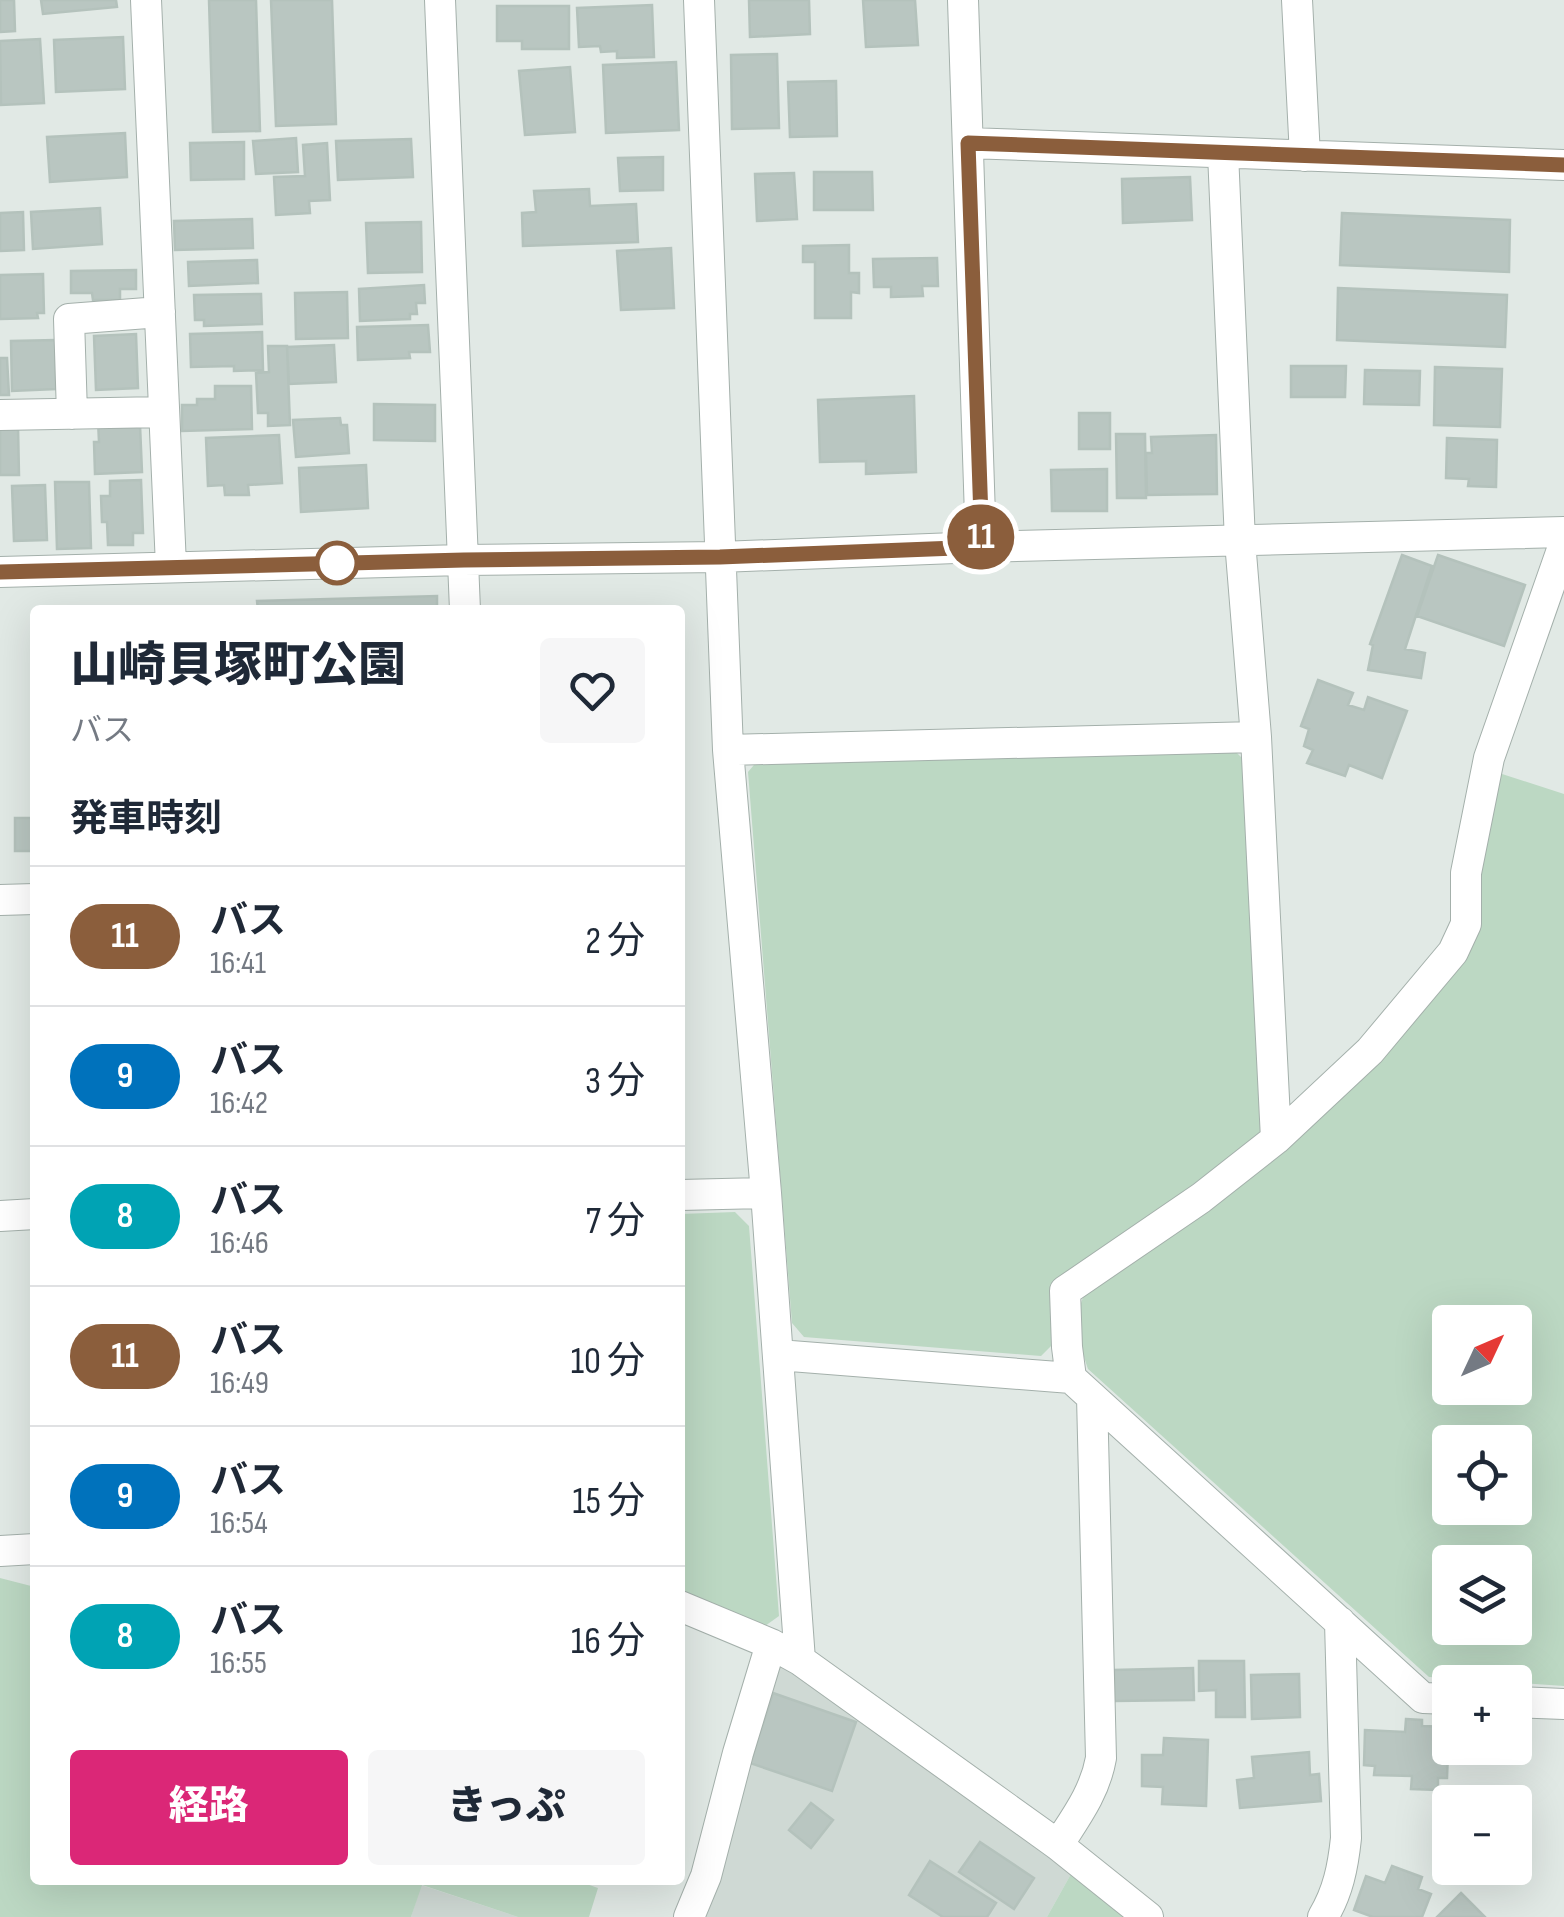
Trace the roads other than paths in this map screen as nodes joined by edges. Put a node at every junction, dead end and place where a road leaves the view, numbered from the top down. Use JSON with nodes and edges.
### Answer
{"nodes":[{"id":1,"x":146,"y":0,"type":"edge"},
{"id":2,"x":440,"y":0,"type":"edge"},
{"id":3,"x":699,"y":0,"type":"edge"},
{"id":4,"x":964,"y":0,"type":"edge"},
{"id":5,"x":1297,"y":0,"type":"edge"},
{"id":6,"x":968,"y":143,"type":"junction"},
{"id":7,"x":1223,"y":153,"type":"junction"},
{"id":8,"x":1305,"y":156,"type":"junction"},
{"id":9,"x":1564,"y":165,"type":"edge"},
{"id":10,"x":160,"y":312,"type":"junction"},
{"id":11,"x":164,"y":412,"type":"junction"},
{"id":12,"x":72,"y":414,"type":"junction"},
{"id":13,"x":0,"y":415,"type":"edge"},
{"id":14,"x":1564,"y":532,"type":"edge"},
{"id":15,"x":1240,"y":541,"type":"junction"},
{"id":16,"x":1564,"y":544,"type":"edge"},
{"id":17,"x":982,"y":547,"type":"junction"},
{"id":18,"x":720,"y":557,"type":"junction"},
{"id":19,"x":464,"y":560,"type":"junction"},
{"id":20,"x":170,"y":566,"type":"junction"},
{"id":21,"x":0,"y":572,"type":"edge"},
{"id":22,"x":465,"y":605,"type":"edge"},
{"id":23,"x":1256,"y":736,"type":"junction"},
{"id":24,"x":728,"y":750,"type":"junction"},
{"id":25,"x":30,"y":899,"type":"edge"},
{"id":26,"x":0,"y":900,"type":"edge"},
{"id":27,"x":1276,"y":1139,"type":"junction"},
{"id":28,"x":766,"y":1193,"type":"junction"},
{"id":29,"x":685,"y":1195,"type":"edge"},
{"id":30,"x":30,"y":1214,"type":"edge"},
{"id":31,"x":0,"y":1216,"type":"edge"},
{"id":32,"x":778,"y":1355,"type":"junction"},
{"id":33,"x":1081,"y":1388,"type":"junction"},
{"id":34,"x":30,"y":1549,"type":"edge"},
{"id":35,"x":0,"y":1551,"type":"edge"},
{"id":36,"x":685,"y":1608,"type":"edge"},
{"id":37,"x":1340,"y":1622,"type":"junction"},
{"id":38,"x":772,"y":1644,"type":"junction"},
{"id":39,"x":800,"y":1660,"type":"junction"},
{"id":40,"x":1432,"y":1698,"type":"edge"},
{"id":41,"x":1532,"y":1703,"type":"edge"},
{"id":42,"x":1564,"y":1704,"type":"edge"},
{"id":43,"x":1058,"y":1845,"type":"junction"},
{"id":44,"x":690,"y":1917,"type":"edge"},
{"id":45,"x":1148,"y":1917,"type":"edge"},
{"id":46,"x":1323,"y":1917,"type":"edge"}],
"edges":[{"from":1,"to":10,"type":"street"},
{"from":2,"to":19,"type":"street"},
{"from":3,"to":18,"type":"street"},
{"from":4,"to":6,"type":"street"},
{"from":5,"to":8,"type":"street"},
{"from":6,"to":7,"type":"street"},
{"from":6,"to":17,"type":"street"},
{"from":7,"to":8,"type":"street"},
{"from":7,"to":15,"type":"street"},
{"from":8,"to":9,"type":"street"},
{"from":10,"to":11,"type":"street"},
{"from":10,"to":12,"type":"street"},
{"from":11,"to":12,"type":"street"},
{"from":11,"to":20,"type":"street"},
{"from":12,"to":13,"type":"street"},
{"from":14,"to":15,"type":"street"},
{"from":15,"to":17,"type":"street"},
{"from":15,"to":23,"type":"street"},
{"from":16,"to":27,"type":"street"},
{"from":17,"to":18,"type":"street"},
{"from":18,"to":19,"type":"street"},
{"from":18,"to":24,"type":"street"},
{"from":19,"to":20,"type":"street"},
{"from":19,"to":22,"type":"street"},
{"from":20,"to":21,"type":"street"},
{"from":23,"to":24,"type":"street"},
{"from":23,"to":27,"type":"street"},
{"from":24,"to":28,"type":"street"},
{"from":25,"to":26,"type":"street"},
{"from":27,"to":33,"type":"street"},
{"from":28,"to":29,"type":"street"},
{"from":28,"to":32,"type":"street"},
{"from":30,"to":31,"type":"street"},
{"from":32,"to":33,"type":"street"},
{"from":32,"to":39,"type":"street"},
{"from":33,"to":37,"type":"street"},
{"from":33,"to":43,"type":"street"},
{"from":34,"to":35,"type":"street"},
{"from":36,"to":38,"type":"street"},
{"from":37,"to":40,"type":"street"},
{"from":37,"to":46,"type":"street"},
{"from":38,"to":39,"type":"street"},
{"from":38,"to":44,"type":"street"},
{"from":39,"to":43,"type":"street"},
{"from":41,"to":42,"type":"street"},
{"from":43,"to":45,"type":"street"}]}
